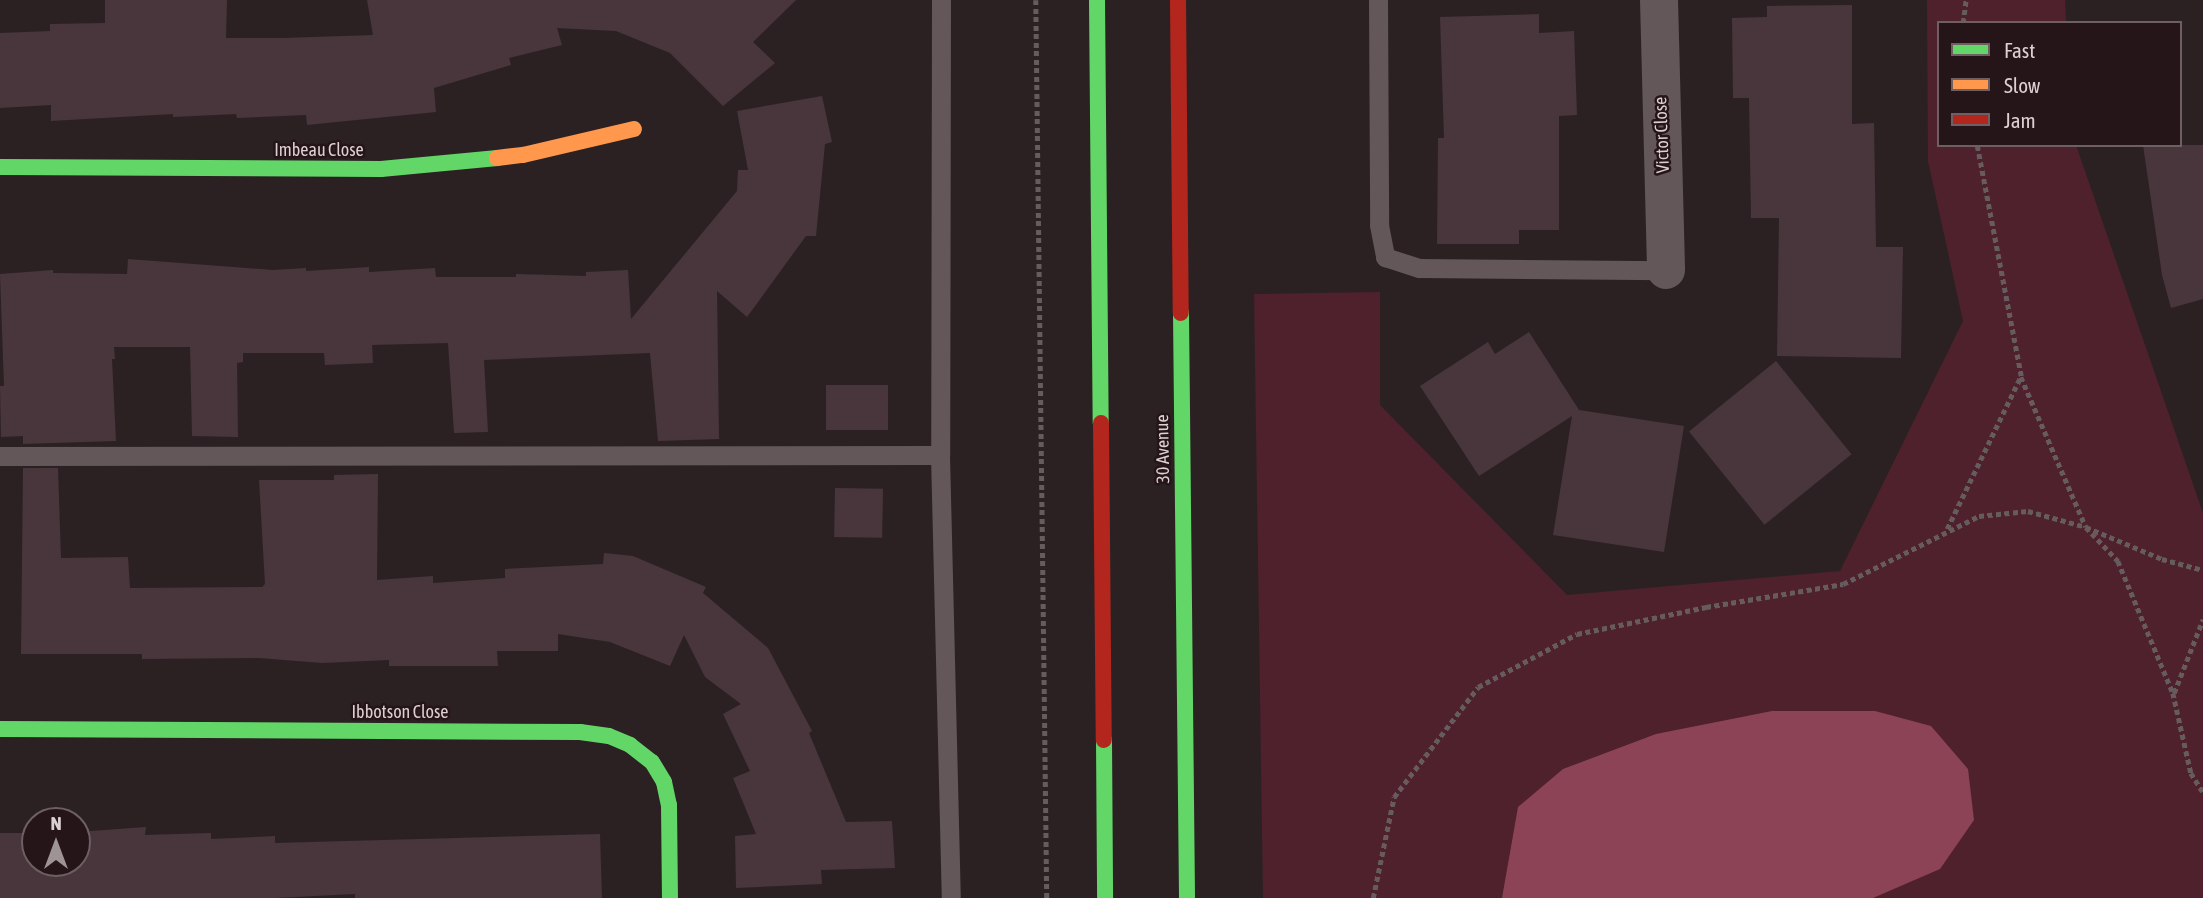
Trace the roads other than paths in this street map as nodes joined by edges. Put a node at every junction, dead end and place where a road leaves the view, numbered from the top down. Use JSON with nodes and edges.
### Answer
{"nodes":[{"id":1,"x":941,"y":0,"type":"edge"},
{"id":2,"x":1097,"y":0,"type":"edge"},
{"id":3,"x":1178,"y":0,"type":"edge"},
{"id":4,"x":1378,"y":0,"type":"edge"},
{"id":5,"x":1659,"y":0,"type":"edge"},
{"id":6,"x":634,"y":129,"type":"dead end"},
{"id":7,"x":0,"y":167,"type":"edge"},
{"id":8,"x":1666,"y":270,"type":"joint"},
{"id":9,"x":940,"y":455,"type":"junction"},
{"id":10,"x":0,"y":456,"type":"edge"},
{"id":11,"x":0,"y":729,"type":"edge"},
{"id":12,"x":670,"y":898,"type":"edge"},
{"id":13,"x":951,"y":898,"type":"edge"},
{"id":14,"x":1105,"y":898,"type":"edge"},
{"id":15,"x":1187,"y":898,"type":"edge"}],
"edges":[{"from":1,"to":9,"type":"lane"},
{"from":2,"to":14,"type":"main road"},
{"from":3,"to":15,"type":"main road","name":"30 Avenue"},
{"from":4,"to":8,"type":"lane"},
{"from":5,"to":8,"type":"street","name":"Victor Close"},
{"from":6,"to":7,"type":"main road","name":"Imbeau Close"},
{"from":9,"to":10,"type":"lane"},
{"from":9,"to":13,"type":"lane"},
{"from":11,"to":12,"type":"main road","name":"Ibbotson Close"}]}
